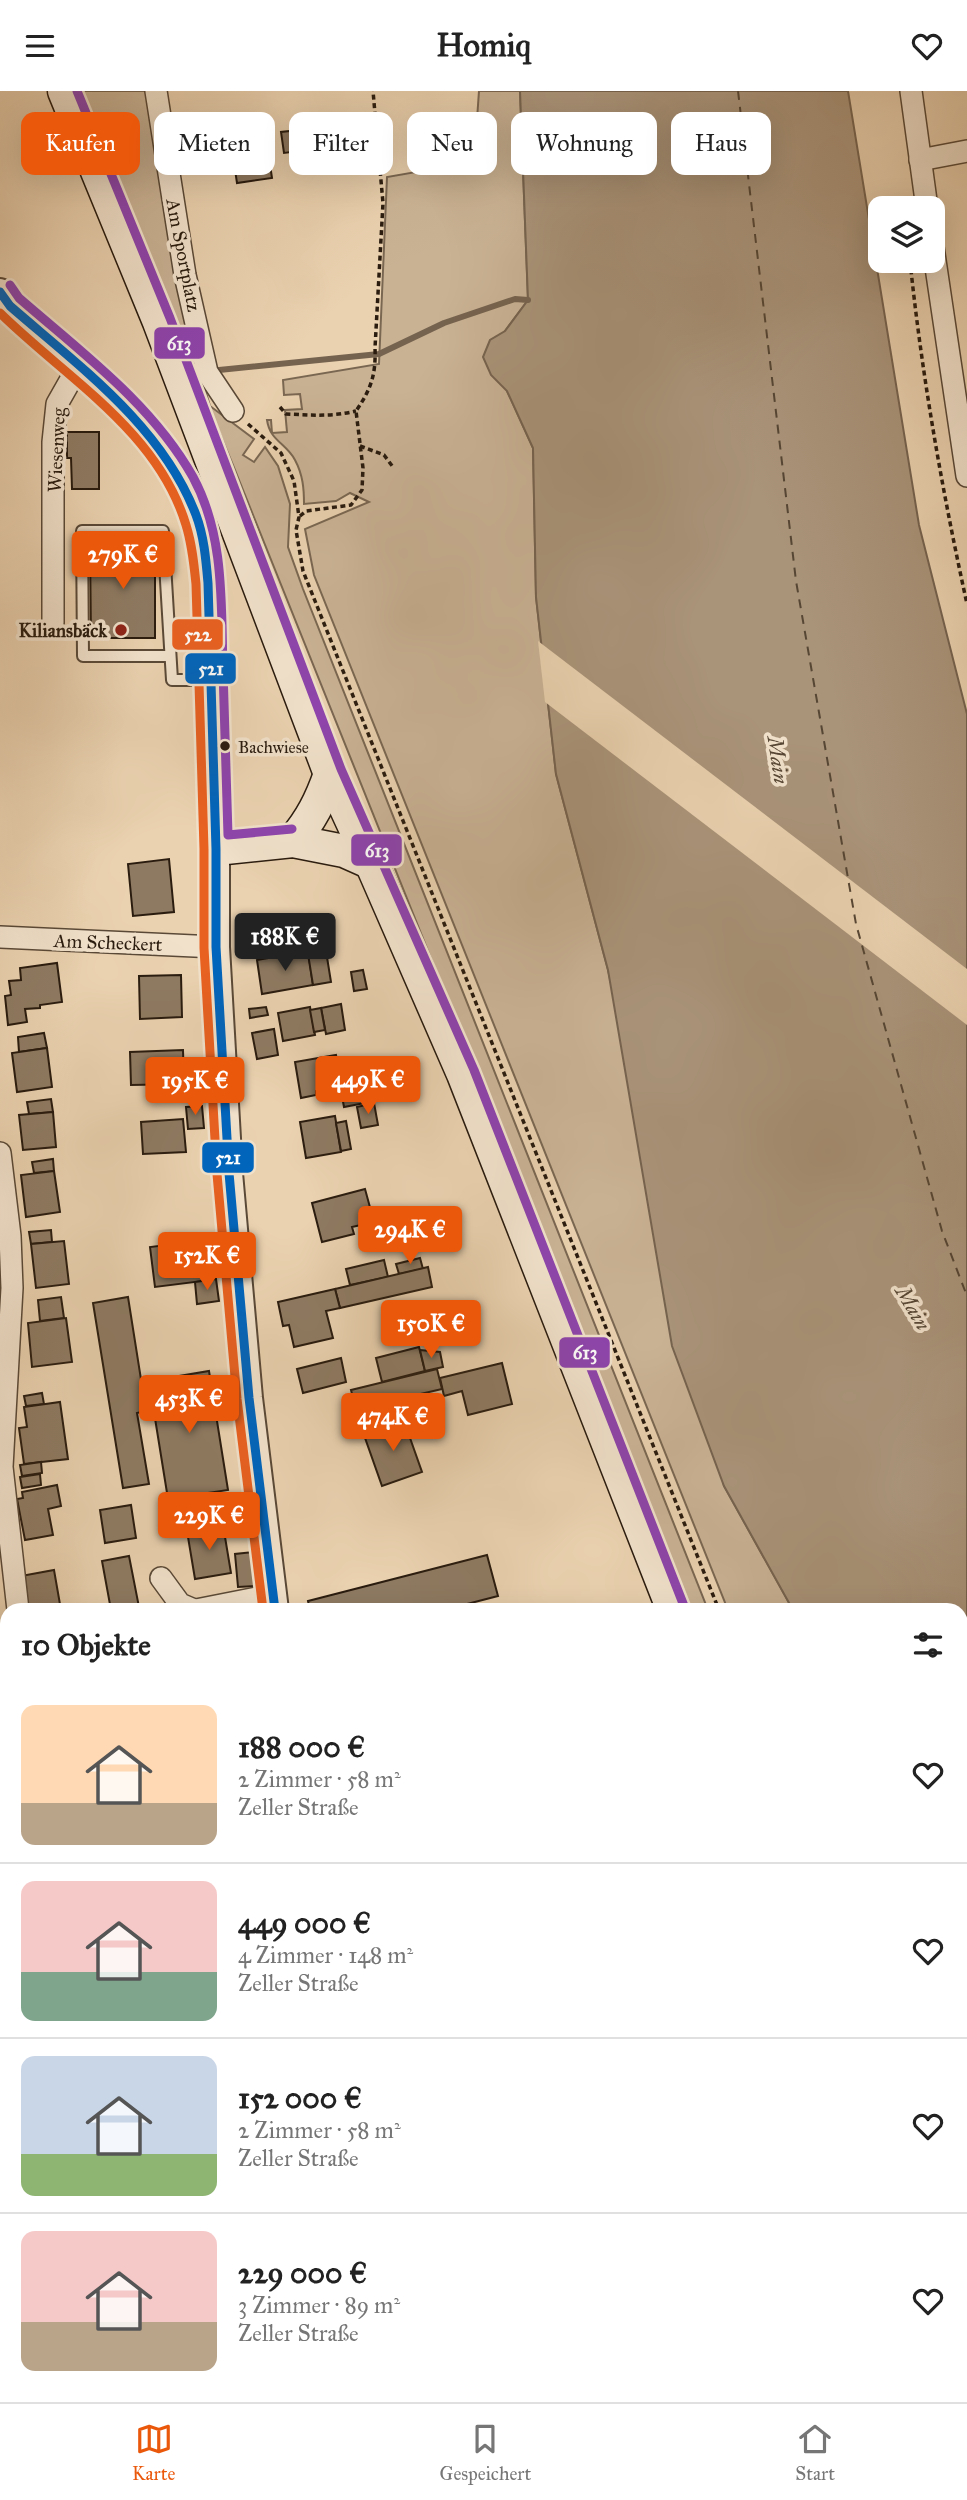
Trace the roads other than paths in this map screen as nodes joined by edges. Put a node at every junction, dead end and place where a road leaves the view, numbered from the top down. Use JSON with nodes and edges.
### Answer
{"nodes":[{"id":1,"x":64,"y":91,"type":"edge"},
{"id":2,"x":156,"y":91,"type":"edge"},
{"id":3,"x":911,"y":91,"type":"edge"},
{"id":4,"x":967,"y":151,"type":"edge"},
{"id":5,"x":920,"y":160,"type":"junction"},
{"id":6,"x":925,"y":196,"type":"edge"},
{"id":7,"x":937,"y":273,"type":"edge"},
{"id":8,"x":0,"y":292,"type":"edge"},
{"id":9,"x":78,"y":367,"type":"junction"},
{"id":10,"x":233,"y":411,"type":"road end"},
{"id":11,"x":967,"y":476,"type":"edge"},
{"id":12,"x":53,"y":623,"type":"dead end"},
{"id":13,"x":170,"y":656,"type":"junction"},
{"id":14,"x":210,"y":680,"type":"junction"},
{"id":15,"x":330,"y":774,"type":"junction"},
{"id":16,"x":293,"y":841,"type":"junction"},
{"id":17,"x":216,"y":849,"type":"junction"},
{"id":18,"x":371,"y":863,"type":"junction"},
{"id":19,"x":0,"y":937,"type":"edge"},
{"id":20,"x":216,"y":947,"type":"junction"},
{"id":21,"x":0,"y":1153,"type":"edge"},
{"id":22,"x":161,"y":1578,"type":"dead end"},
{"id":23,"x":274,"y":1602,"type":"edge"},
{"id":24,"x":17,"y":1603,"type":"edge"},
{"id":25,"x":179,"y":1603,"type":"edge"},
{"id":26,"x":670,"y":1603,"type":"edge"}],
"edges":[{"from":1,"to":15,"type":"main road"},
{"from":2,"to":10,"type":"street","name":"Am Sportplatz"},
{"from":3,"to":5,"type":"street"},
{"from":4,"to":5,"type":"street"},
{"from":5,"to":6,"type":"street"},
{"from":7,"to":11,"type":"street"},
{"from":8,"to":9,"type":"street"},
{"from":9,"to":12,"type":"street","name":"Wiesenweg"},
{"from":9,"to":14,"type":"street"},
{"from":13,"to":13,"type":"lane"},
{"from":13,"to":14,"type":"lane"},
{"from":14,"to":17,"type":"street"},
{"from":15,"to":16,"type":"main road"},
{"from":15,"to":18,"type":"main road"},
{"from":16,"to":17,"type":"main road"},
{"from":16,"to":18,"type":"main road"},
{"from":17,"to":20,"type":"street"},
{"from":18,"to":26,"type":"main road"},
{"from":19,"to":20,"type":"street","name":"Am Scheckert"},
{"from":20,"to":23,"type":"street"},
{"from":21,"to":24,"type":"street"},
{"from":22,"to":25,"type":"street"}]}
